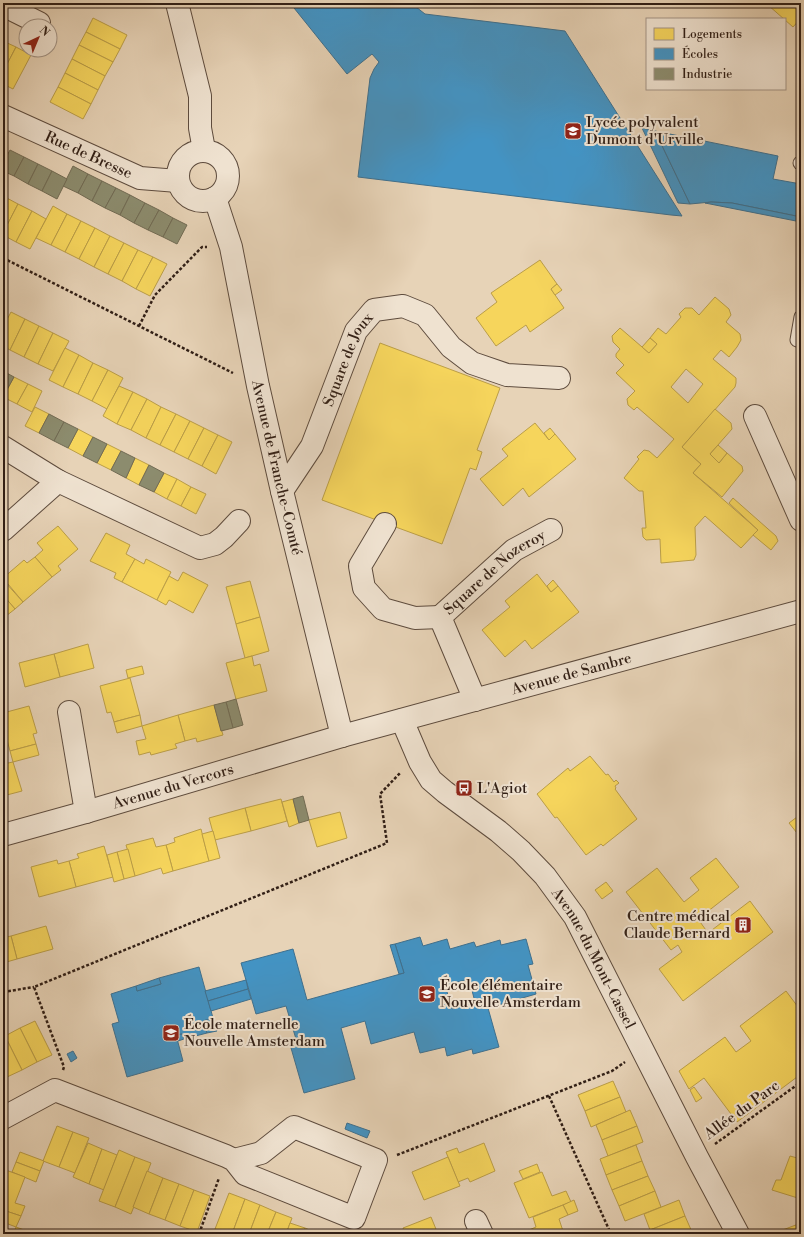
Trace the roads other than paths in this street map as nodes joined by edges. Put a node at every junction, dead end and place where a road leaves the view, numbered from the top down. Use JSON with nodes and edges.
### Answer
{"nodes":[{"id":1,"x":177,"y":3,"type":"edge"},
{"id":2,"x":3,"y":5,"type":"edge"},
{"id":3,"x":29,"y":18,"type":"edge"},
{"id":4,"x":3,"y":116,"type":"edge"},
{"id":5,"x":204,"y":150,"type":"junction"},
{"id":6,"x":178,"y":180,"type":"junction"},
{"id":7,"x":215,"y":198,"type":"junction"},
{"id":8,"x":801,"y":317,"type":"edge"},
{"id":9,"x":801,"y":341,"type":"edge"},
{"id":10,"x":559,"y":378,"type":"dead end"},
{"id":11,"x":755,"y":416,"type":"dead end"},
{"id":12,"x":3,"y":447,"type":"edge"},
{"id":13,"x":58,"y":481,"type":"junction"},
{"id":14,"x":282,"y":491,"type":"junction"},
{"id":15,"x":801,"y":520,"type":"edge"},
{"id":16,"x":239,"y":521,"type":"dead end"},
{"id":17,"x":385,"y":524,"type":"dead end"},
{"id":18,"x":3,"y":530,"type":"edge"},
{"id":19,"x":551,"y":530,"type":"dead end"},
{"id":20,"x":801,"y":611,"type":"edge"},
{"id":21,"x":440,"y":617,"type":"junction"},
{"id":22,"x":475,"y":700,"type":"junction"},
{"id":23,"x":69,"y":712,"type":"dead end"},
{"id":24,"x":402,"y":720,"type":"junction"},
{"id":25,"x":342,"y":736,"type":"junction"},
{"id":26,"x":86,"y":812,"type":"junction"},
{"id":27,"x":3,"y":835,"type":"edge"},
{"id":28,"x":3,"y":1118,"type":"edge"},
{"id":29,"x":230,"y":1158,"type":"junction"},
{"id":30,"x":738,"y":1234,"type":"edge"}],
"edges":[{"from":1,"to":5,"type":"street"},
{"from":2,"to":3,"type":"street"},
{"from":4,"to":6,"type":"street","name":"Rue de Bresse"},
{"from":5,"to":6,"type":"street"},
{"from":5,"to":7,"type":"street"},
{"from":6,"to":7,"type":"street"},
{"from":7,"to":14,"type":"street","name":"Avenue de Franche-Comté"},
{"from":8,"to":9,"type":"lane"},
{"from":10,"to":14,"type":"street","name":"Square de Joux"},
{"from":11,"to":15,"type":"street"},
{"from":12,"to":13,"type":"street"},
{"from":13,"to":16,"type":"street"},
{"from":13,"to":18,"type":"street"},
{"from":14,"to":25,"type":"street","name":"Avenue de Franche-Comté"},
{"from":17,"to":21,"type":"street","name":"Square de Nozeroy"},
{"from":19,"to":21,"type":"street","name":"Square de Nozeroy"},
{"from":20,"to":22,"type":"street","name":"Avenue de Sambre"},
{"from":21,"to":22,"type":"street","name":"Square de Nozeroy"},
{"from":22,"to":24,"type":"street","name":"Avenue de Sambre"},
{"from":23,"to":26,"type":"street"},
{"from":24,"to":25,"type":"street","name":"Avenue de Sambre"},
{"from":24,"to":30,"type":"street","name":"Avenue du Mont-Cassel"},
{"from":25,"to":26,"type":"street","name":"Avenue du Vercors"},
{"from":26,"to":27,"type":"street","name":"Avenue du Vercors"},
{"from":28,"to":29,"type":"street"},
{"from":29,"to":29,"type":"street"}]}
